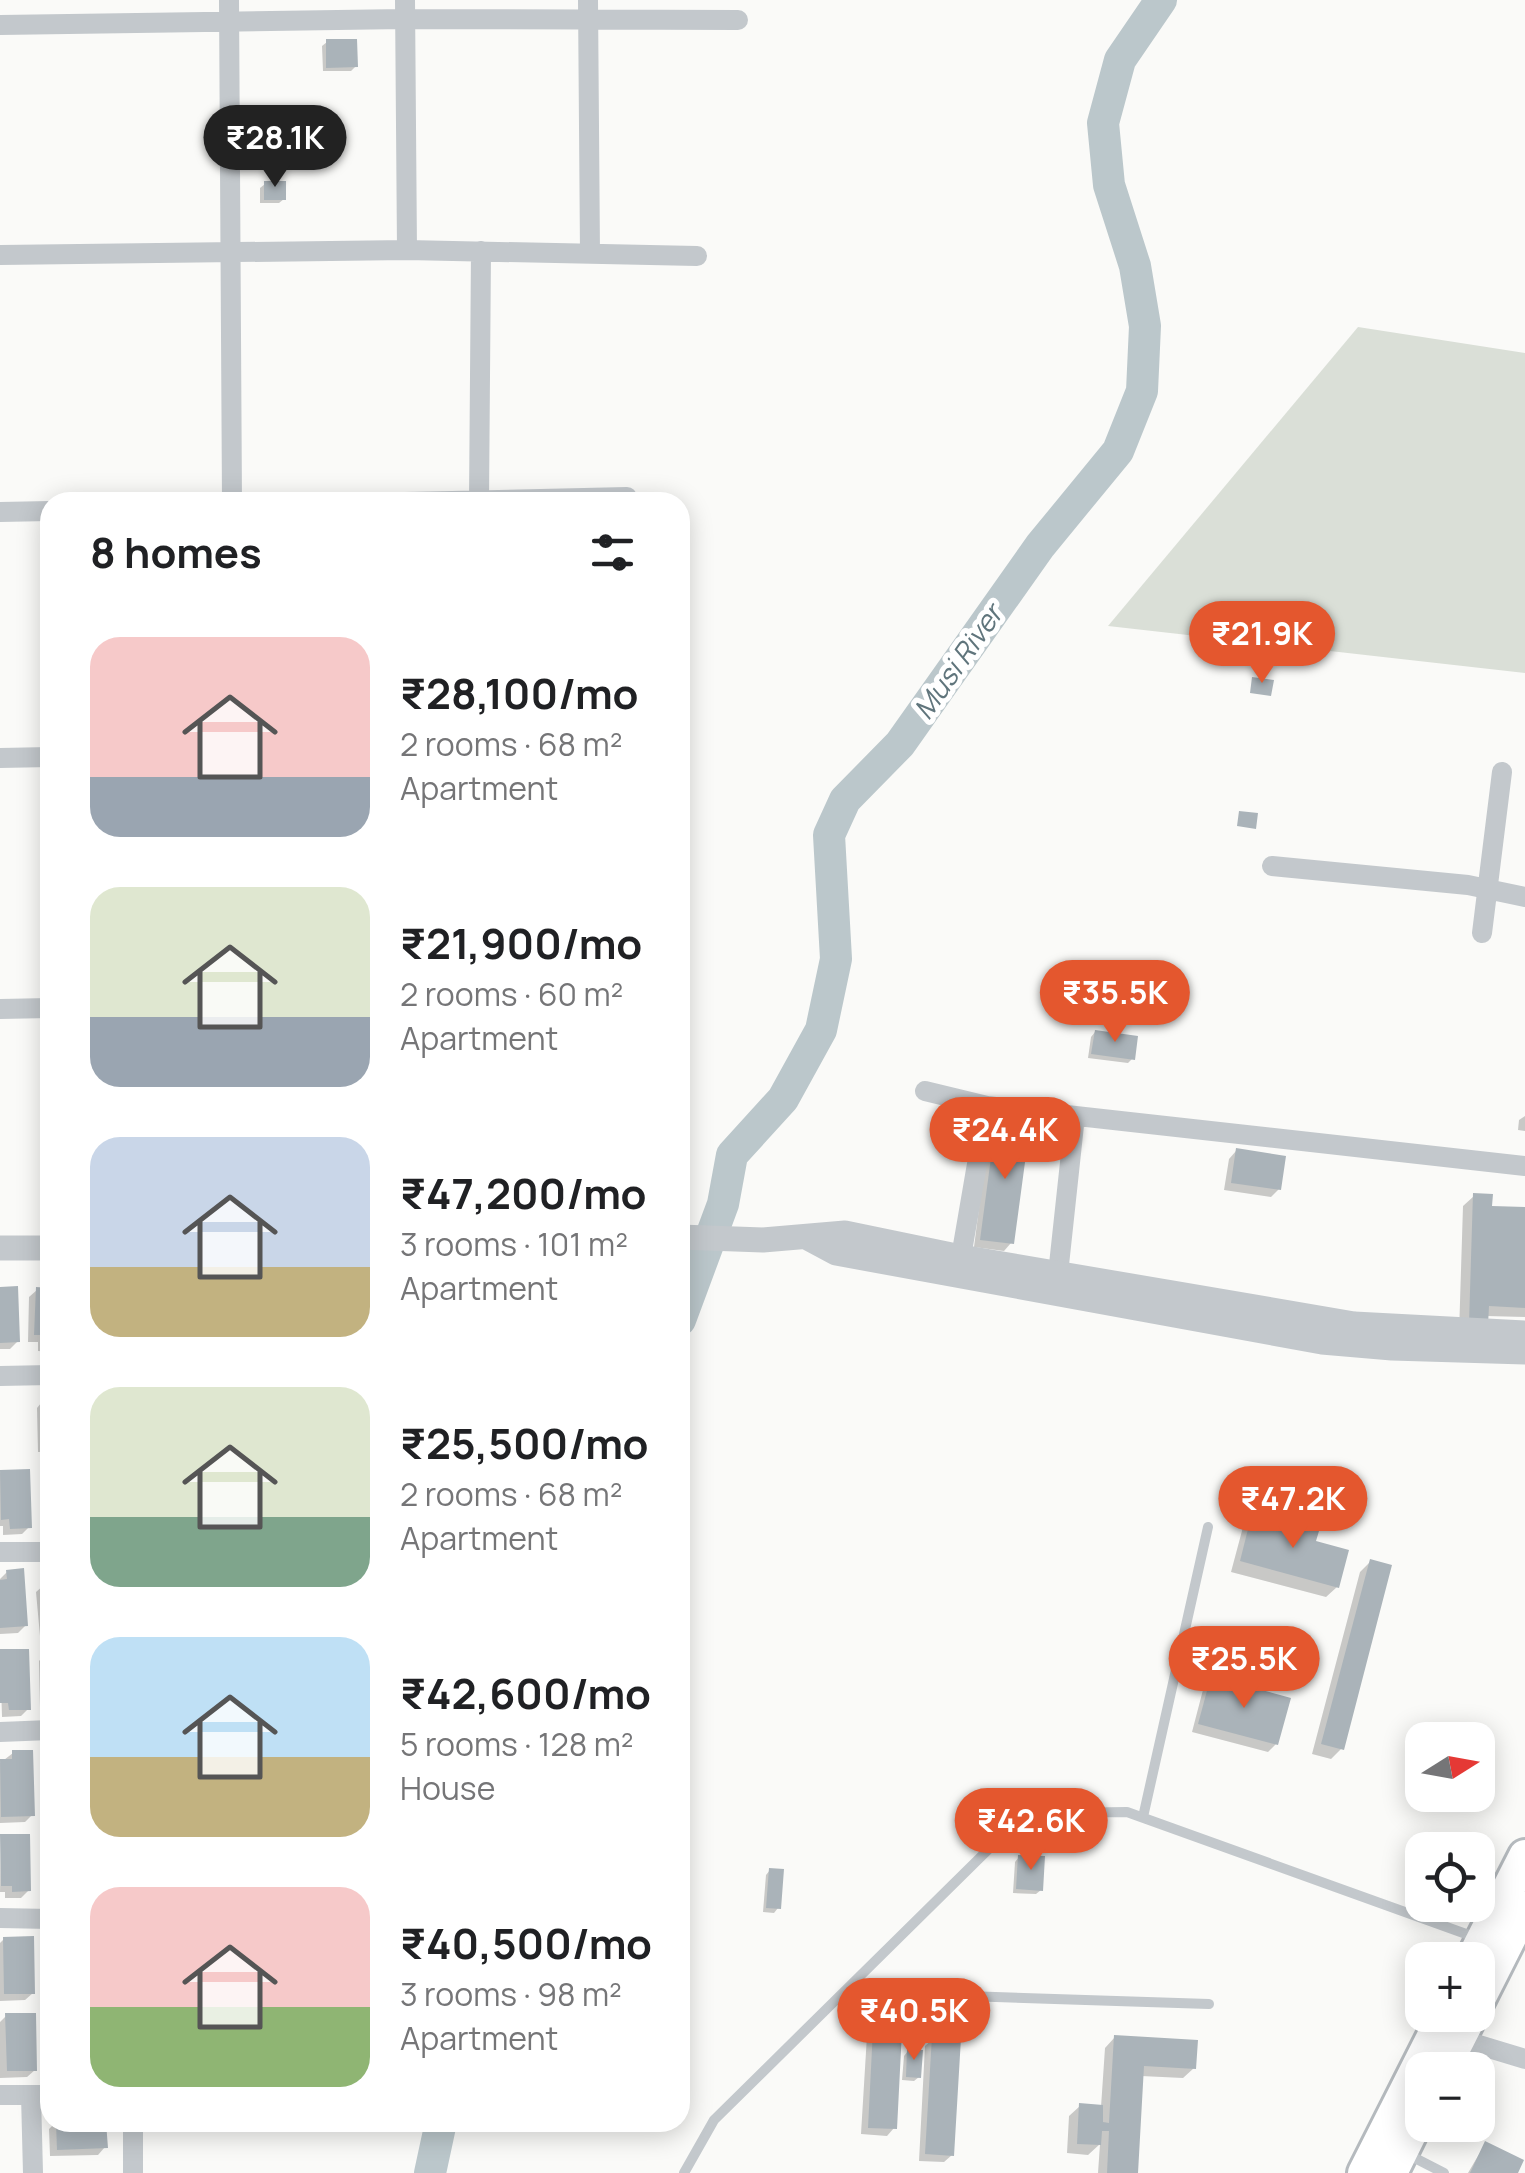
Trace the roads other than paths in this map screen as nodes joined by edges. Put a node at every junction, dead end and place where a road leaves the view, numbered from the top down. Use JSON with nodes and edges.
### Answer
{"nodes":[{"id":1,"x":405,"y":10,"type":"edge"},
{"id":2,"x":588,"y":10,"type":"edge"},
{"id":3,"x":229,"y":11,"type":"edge"},
{"id":4,"x":738,"y":20,"type":"dead end"},
{"id":5,"x":0,"y":25,"type":"edge"},
{"id":6,"x":407,"y":250,"type":"junction"},
{"id":7,"x":230,"y":252,"type":"junction"},
{"id":8,"x":481,"y":252,"type":"junction"},
{"id":9,"x":590,"y":253,"type":"junction"},
{"id":10,"x":0,"y":255,"type":"edge"},
{"id":11,"x":697,"y":256,"type":"dead end"},
{"id":12,"x":232,"y":492,"type":"edge"},
{"id":13,"x":478,"y":492,"type":"edge"},
{"id":14,"x":40,"y":511,"type":"edge"},
{"id":15,"x":0,"y":512,"type":"edge"},
{"id":16,"x":0,"y":758,"type":"edge"},
{"id":17,"x":40,"y":758,"type":"edge"},
{"id":18,"x":1502,"y":772,"type":"dead end"},
{"id":19,"x":1272,"y":866,"type":"dead end"},
{"id":20,"x":1488,"y":890,"type":"junction"},
{"id":21,"x":1525,"y":898,"type":"edge"},
{"id":22,"x":1482,"y":932,"type":"dead end"},
{"id":23,"x":40,"y":1008,"type":"edge"},
{"id":24,"x":0,"y":1009,"type":"edge"},
{"id":25,"x":925,"y":1091,"type":"dead end"},
{"id":26,"x":987,"y":1106,"type":"junction"},
{"id":27,"x":1075,"y":1116,"type":"junction"},
{"id":28,"x":1525,"y":1166,"type":"edge"},
{"id":29,"x":690,"y":1237,"type":"edge"},
{"id":30,"x":808,"y":1238,"type":"junction"},
{"id":31,"x":0,"y":1248,"type":"edge"},
{"id":32,"x":40,"y":1248,"type":"edge"},
{"id":33,"x":961,"y":1257,"type":"junction"},
{"id":34,"x":1058,"y":1274,"type":"junction"},
{"id":35,"x":1159,"y":1301,"type":"junction"},
{"id":36,"x":1525,"y":1334,"type":"edge"},
{"id":37,"x":1463,"y":1340,"type":"junction"},
{"id":38,"x":1525,"y":1352,"type":"edge"},
{"id":39,"x":40,"y":1375,"type":"edge"},
{"id":40,"x":0,"y":1376,"type":"edge"},
{"id":41,"x":1208,"y":1528,"type":"dead end"},
{"id":42,"x":0,"y":1552,"type":"edge"},
{"id":43,"x":40,"y":1552,"type":"edge"},
{"id":44,"x":40,"y":1730,"type":"edge"},
{"id":45,"x":0,"y":1732,"type":"edge"},
{"id":46,"x":1143,"y":1817,"type":"junction"},
{"id":47,"x":1525,"y":1856,"type":"edge"},
{"id":48,"x":1525,"y":1908,"type":"edge"},
{"id":49,"x":0,"y":1918,"type":"edge"},
{"id":50,"x":40,"y":1919,"type":"edge"},
{"id":51,"x":1465,"y":1942,"type":"edge"},
{"id":52,"x":1489,"y":1942,"type":"edge"},
{"id":53,"x":1493,"y":1942,"type":"edge"},
{"id":54,"x":844,"y":1992,"type":"junction"},
{"id":55,"x":1209,"y":2004,"type":"dead end"},
{"id":56,"x":1452,"y":2032,"type":"edge"},
{"id":57,"x":1474,"y":2032,"type":"edge"},
{"id":58,"x":1525,"y":2060,"type":"edge"},
{"id":59,"x":40,"y":2094,"type":"edge"},
{"id":60,"x":0,"y":2095,"type":"edge"},
{"id":61,"x":40,"y":2104,"type":"edge"},
{"id":62,"x":134,"y":2132,"type":"edge"},
{"id":63,"x":1396,"y":2162,"type":"edge"},
{"id":64,"x":33,"y":2173,"type":"edge"},
{"id":65,"x":133,"y":2173,"type":"edge"},
{"id":66,"x":684,"y":2173,"type":"edge"},
{"id":67,"x":1364,"y":2173,"type":"edge"},
{"id":68,"x":1444,"y":2173,"type":"edge"}],
"edges":[{"from":1,"to":2,"type":"street"},
{"from":1,"to":3,"type":"street"},
{"from":1,"to":6,"type":"street"},
{"from":2,"to":4,"type":"street"},
{"from":2,"to":9,"type":"street"},
{"from":3,"to":5,"type":"street"},
{"from":3,"to":7,"type":"street"},
{"from":6,"to":7,"type":"street"},
{"from":6,"to":8,"type":"street"},
{"from":7,"to":10,"type":"street"},
{"from":7,"to":12,"type":"street"},
{"from":8,"to":9,"type":"street"},
{"from":8,"to":13,"type":"street"},
{"from":9,"to":11,"type":"street"},
{"from":14,"to":15,"type":"street"},
{"from":16,"to":17,"type":"street"},
{"from":18,"to":20,"type":"street"},
{"from":19,"to":20,"type":"street"},
{"from":20,"to":21,"type":"street"},
{"from":20,"to":22,"type":"street"},
{"from":23,"to":24,"type":"street"},
{"from":25,"to":26,"type":"street"},
{"from":26,"to":27,"type":"street"},
{"from":26,"to":33,"type":"street"},
{"from":27,"to":28,"type":"street"},
{"from":27,"to":34,"type":"street"},
{"from":29,"to":30,"type":"street"},
{"from":30,"to":33,"type":"street"},
{"from":30,"to":35,"type":"street"},
{"from":31,"to":32,"type":"street"},
{"from":33,"to":34,"type":"street"},
{"from":34,"to":35,"type":"street"},
{"from":35,"to":37,"type":"street"},
{"from":36,"to":37,"type":"street"},
{"from":37,"to":38,"type":"street"},
{"from":39,"to":40,"type":"street"},
{"from":41,"to":46,"type":"lane"},
{"from":42,"to":43,"type":"street"},
{"from":44,"to":45,"type":"street"},
{"from":46,"to":51,"type":"lane"},
{"from":46,"to":54,"type":"lane"},
{"from":47,"to":52,"type":"main road"},
{"from":48,"to":53,"type":"main road"},
{"from":49,"to":50,"type":"street"},
{"from":54,"to":55,"type":"lane"},
{"from":54,"to":66,"type":"lane"},
{"from":56,"to":67,"type":"main road"},
{"from":57,"to":58,"type":"street"},
{"from":59,"to":60,"type":"street"},
{"from":61,"to":64,"type":"street"},
{"from":62,"to":65,"type":"street"},
{"from":63,"to":68,"type":"lane"}]}
